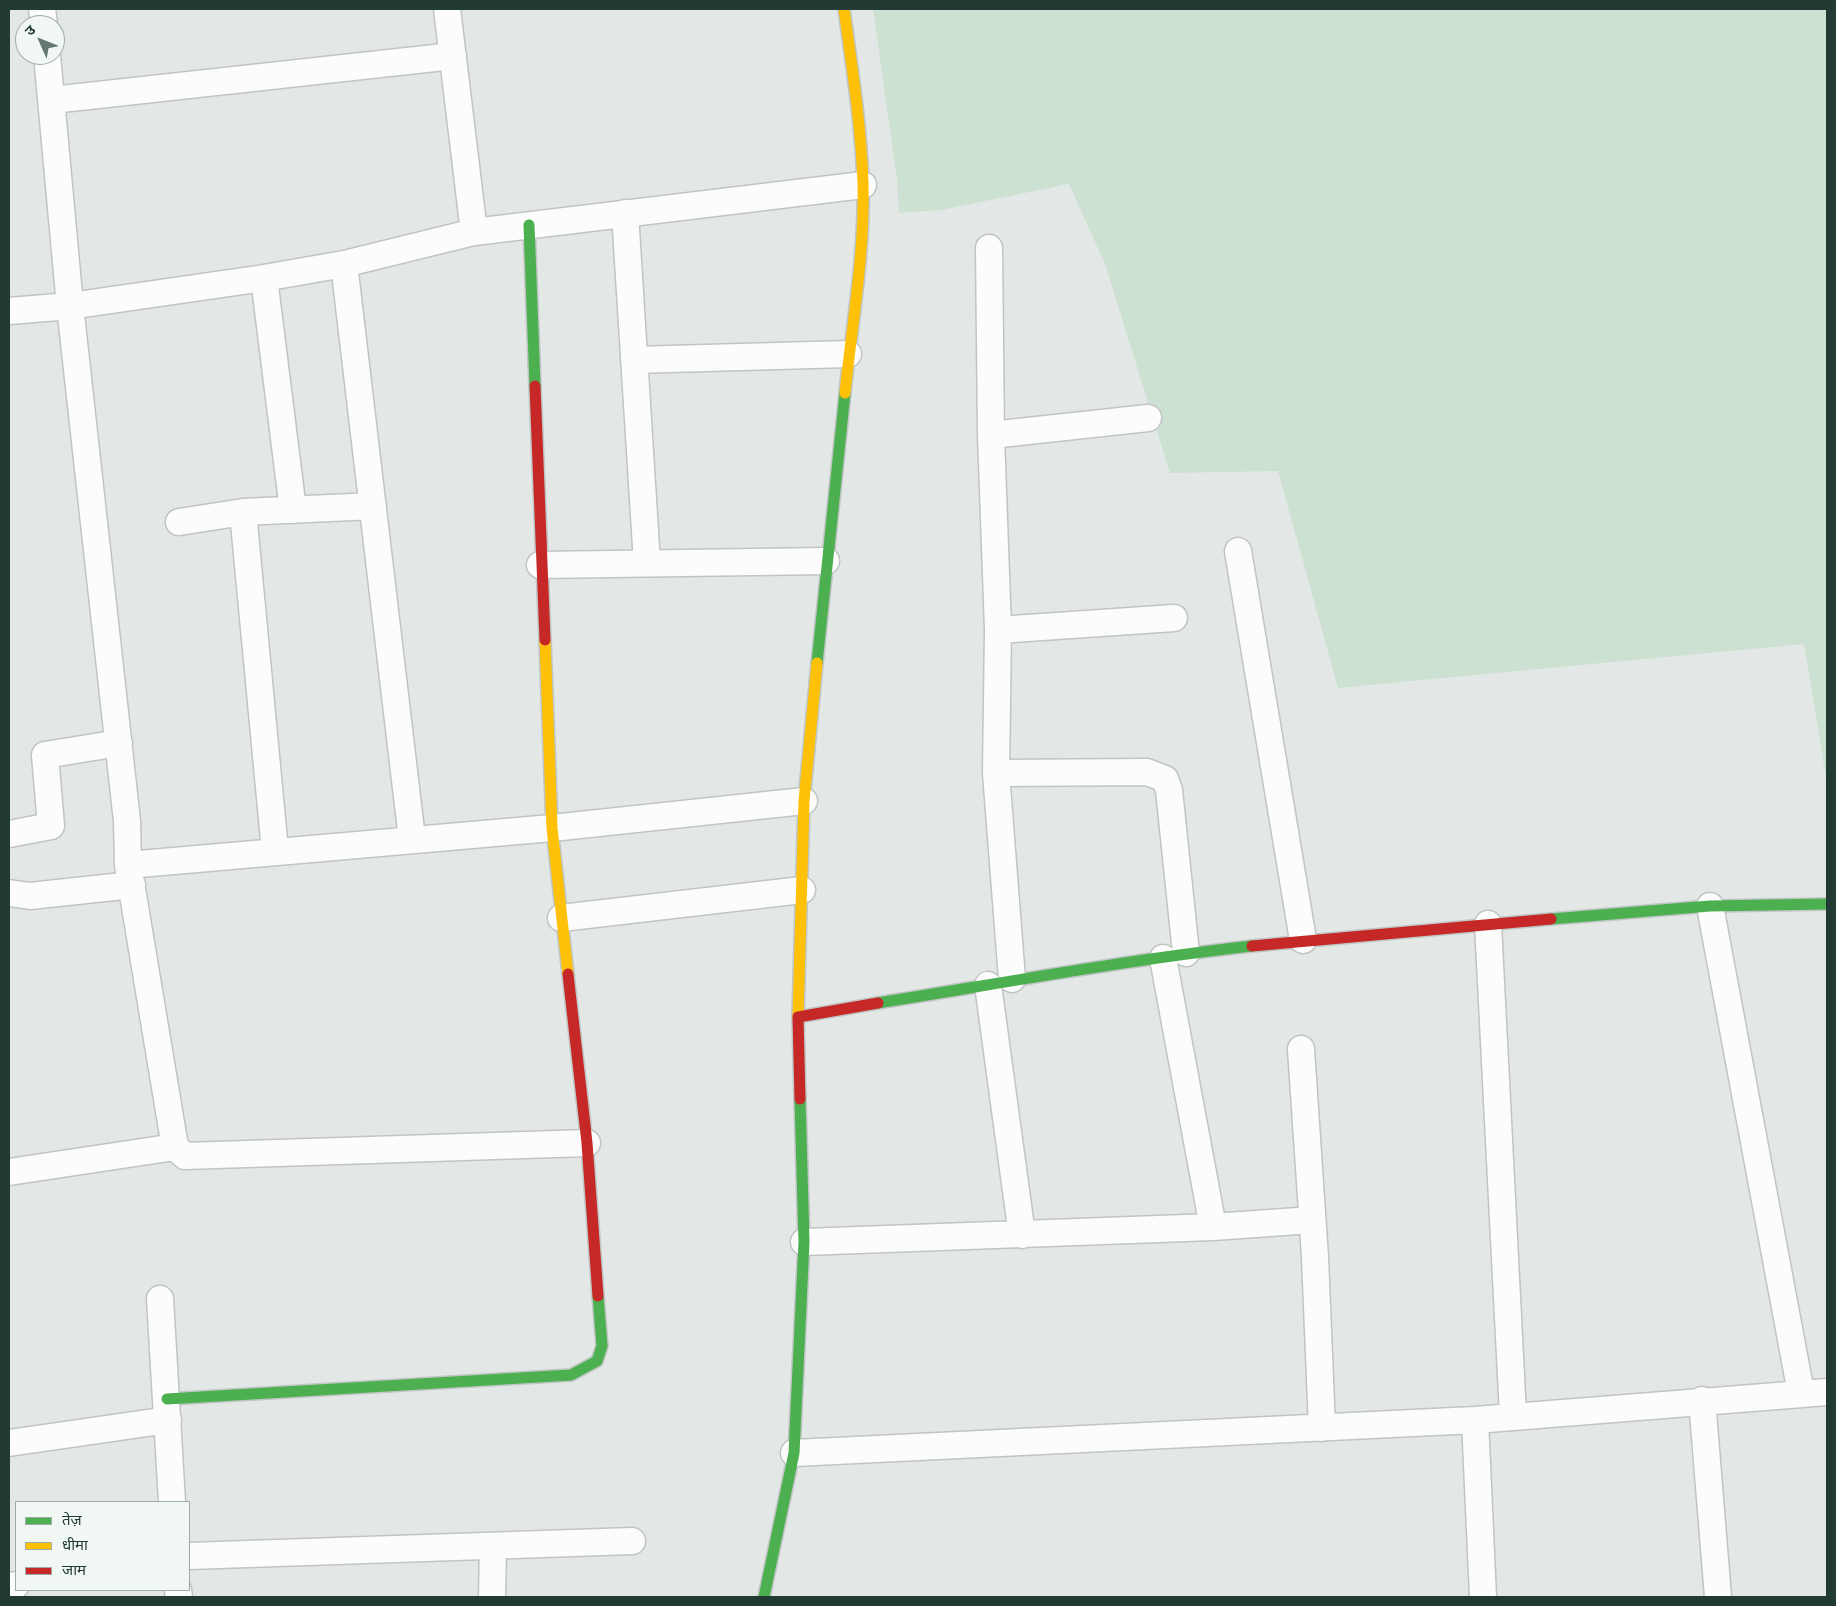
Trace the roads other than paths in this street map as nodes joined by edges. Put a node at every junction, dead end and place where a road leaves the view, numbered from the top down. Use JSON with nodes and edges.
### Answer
{"nodes":[{"id":1,"x":447,"y":9,"type":"edge"},
{"id":2,"x":844,"y":9,"type":"edge"},
{"id":3,"x":453,"y":56,"type":"junction"},
{"id":4,"x":48,"y":65,"type":"edge"},
{"id":5,"x":52,"y":100,"type":"junction"},
{"id":6,"x":863,"y":185,"type":"junction"},
{"id":7,"x":625,"y":214,"type":"junction"},
{"id":8,"x":529,"y":225,"type":"junction"},
{"id":9,"x":474,"y":232,"type":"junction"},
{"id":10,"x":989,"y":248,"type":"dead end"},
{"id":11,"x":344,"y":264,"type":"junction"},
{"id":12,"x":264,"y":278,"type":"junction"},
{"id":13,"x":70,"y":306,"type":"junction"},
{"id":14,"x":9,"y":311,"type":"edge"},
{"id":15,"x":848,"y":354,"type":"junction"},
{"id":16,"x":634,"y":360,"type":"junction"},
{"id":17,"x":1148,"y":418,"type":"dead end"},
{"id":18,"x":991,"y":435,"type":"junction"},
{"id":19,"x":373,"y":506,"type":"junction"},
{"id":20,"x":293,"y":510,"type":"junction"},
{"id":21,"x":243,"y":512,"type":"junction"},
{"id":22,"x":180,"y":522,"type":"dead end"},
{"id":23,"x":1238,"y":551,"type":"dead end"},
{"id":24,"x":826,"y":561,"type":"junction"},
{"id":25,"x":647,"y":563,"type":"junction"},
{"id":26,"x":540,"y":565,"type":"junction"},
{"id":27,"x":1174,"y":618,"type":"dead end"},
{"id":28,"x":998,"y":630,"type":"junction"},
{"id":29,"x":119,"y":743,"type":"junction"},
{"id":30,"x":996,"y":773,"type":"junction"},
{"id":31,"x":804,"y":801,"type":"junction"},
{"id":32,"x":552,"y":828,"type":"junction"},
{"id":33,"x":9,"y":834,"type":"edge"},
{"id":34,"x":412,"y":839,"type":"junction"},
{"id":35,"x":275,"y":851,"type":"junction"},
{"id":36,"x":130,"y":875,"type":"junction"},
{"id":37,"x":802,"y":890,"type":"junction"},
{"id":38,"x":9,"y":893,"type":"edge"},
{"id":39,"x":1827,"y":904,"type":"edge"},
{"id":40,"x":1710,"y":906,"type":"junction"},
{"id":41,"x":562,"y":918,"type":"junction"},
{"id":42,"x":1488,"y":924,"type":"junction"},
{"id":43,"x":1303,"y":940,"type":"junction"},
{"id":44,"x":1174,"y":955,"type":"junction"},
{"id":45,"x":1000,"y":982,"type":"junction"},
{"id":46,"x":798,"y":1017,"type":"junction"},
{"id":47,"x":1301,"y":1049,"type":"dead end"},
{"id":48,"x":587,"y":1143,"type":"junction"},
{"id":49,"x":175,"y":1147,"type":"junction"},
{"id":50,"x":9,"y":1172,"type":"edge"},
{"id":51,"x":1312,"y":1220,"type":"junction"},
{"id":52,"x":1213,"y":1227,"type":"junction"},
{"id":53,"x":1022,"y":1235,"type":"junction"},
{"id":54,"x":804,"y":1242,"type":"junction"},
{"id":55,"x":160,"y":1299,"type":"dead end"},
{"id":56,"x":1827,"y":1392,"type":"edge"},
{"id":57,"x":1800,"y":1393,"type":"junction"},
{"id":58,"x":1702,"y":1400,"type":"junction"},
{"id":59,"x":167,"y":1410,"type":"junction"},
{"id":60,"x":1513,"y":1415,"type":"junction"},
{"id":61,"x":1475,"y":1420,"type":"junction"},
{"id":62,"x":1322,"y":1428,"type":"junction"},
{"id":63,"x":9,"y":1443,"type":"edge"},
{"id":64,"x":794,"y":1453,"type":"junction"},
{"id":65,"x":172,"y":1501,"type":"edge"},
{"id":66,"x":632,"y":1541,"type":"dead end"},
{"id":67,"x":493,"y":1547,"type":"junction"},
{"id":68,"x":190,"y":1556,"type":"edge"},
{"id":69,"x":492,"y":1597,"type":"edge"},
{"id":70,"x":764,"y":1597,"type":"edge"},
{"id":71,"x":1483,"y":1597,"type":"edge"},
{"id":72,"x":1718,"y":1597,"type":"edge"}],
"edges":[{"from":1,"to":3,"type":"street"},
{"from":2,"to":6,"type":"street"},
{"from":3,"to":5,"type":"street"},
{"from":3,"to":9,"type":"street"},
{"from":4,"to":5,"type":"street"},
{"from":5,"to":13,"type":"street"},
{"from":6,"to":7,"type":"street"},
{"from":6,"to":15,"type":"street"},
{"from":7,"to":8,"type":"street"},
{"from":7,"to":16,"type":"street"},
{"from":8,"to":9,"type":"street"},
{"from":8,"to":26,"type":"street"},
{"from":9,"to":11,"type":"street"},
{"from":10,"to":18,"type":"street"},
{"from":11,"to":12,"type":"street"},
{"from":11,"to":19,"type":"street"},
{"from":12,"to":13,"type":"street"},
{"from":12,"to":20,"type":"street"},
{"from":13,"to":14,"type":"street"},
{"from":13,"to":29,"type":"street"},
{"from":15,"to":16,"type":"street"},
{"from":15,"to":24,"type":"street"},
{"from":16,"to":25,"type":"street"},
{"from":17,"to":18,"type":"street"},
{"from":18,"to":28,"type":"street"},
{"from":19,"to":20,"type":"street"},
{"from":19,"to":34,"type":"street"},
{"from":20,"to":21,"type":"street"},
{"from":21,"to":22,"type":"street"},
{"from":21,"to":35,"type":"street"},
{"from":23,"to":43,"type":"street"},
{"from":24,"to":25,"type":"street"},
{"from":24,"to":31,"type":"street"},
{"from":25,"to":26,"type":"street"},
{"from":26,"to":32,"type":"street"},
{"from":27,"to":28,"type":"street"},
{"from":28,"to":30,"type":"street"},
{"from":29,"to":33,"type":"street"},
{"from":29,"to":36,"type":"street"},
{"from":30,"to":44,"type":"street"},
{"from":30,"to":45,"type":"street"},
{"from":31,"to":32,"type":"street"},
{"from":31,"to":37,"type":"street"},
{"from":32,"to":34,"type":"street"},
{"from":32,"to":41,"type":"street"},
{"from":34,"to":35,"type":"street"},
{"from":35,"to":36,"type":"street"},
{"from":36,"to":38,"type":"street"},
{"from":36,"to":49,"type":"street"},
{"from":37,"to":41,"type":"street"},
{"from":37,"to":46,"type":"street"},
{"from":39,"to":40,"type":"street"},
{"from":40,"to":42,"type":"street"},
{"from":40,"to":57,"type":"street"},
{"from":41,"to":48,"type":"street"},
{"from":42,"to":43,"type":"street"},
{"from":42,"to":60,"type":"street"},
{"from":43,"to":44,"type":"street"},
{"from":44,"to":45,"type":"street"},
{"from":44,"to":52,"type":"street"},
{"from":45,"to":46,"type":"street"},
{"from":45,"to":53,"type":"street"},
{"from":46,"to":54,"type":"street"},
{"from":47,"to":51,"type":"street"},
{"from":48,"to":49,"type":"street"},
{"from":48,"to":59,"type":"street"},
{"from":49,"to":50,"type":"street"},
{"from":51,"to":52,"type":"street"},
{"from":51,"to":62,"type":"street"},
{"from":52,"to":53,"type":"street"},
{"from":53,"to":54,"type":"street"},
{"from":54,"to":64,"type":"street"},
{"from":55,"to":59,"type":"street"},
{"from":56,"to":57,"type":"street"},
{"from":57,"to":58,"type":"street"},
{"from":58,"to":60,"type":"street"},
{"from":58,"to":72,"type":"street"},
{"from":59,"to":63,"type":"street"},
{"from":59,"to":65,"type":"street"},
{"from":60,"to":61,"type":"street"},
{"from":61,"to":62,"type":"street"},
{"from":61,"to":71,"type":"street"},
{"from":62,"to":64,"type":"street"},
{"from":64,"to":70,"type":"street"},
{"from":66,"to":67,"type":"street"},
{"from":67,"to":68,"type":"street"},
{"from":67,"to":69,"type":"street"}]}
